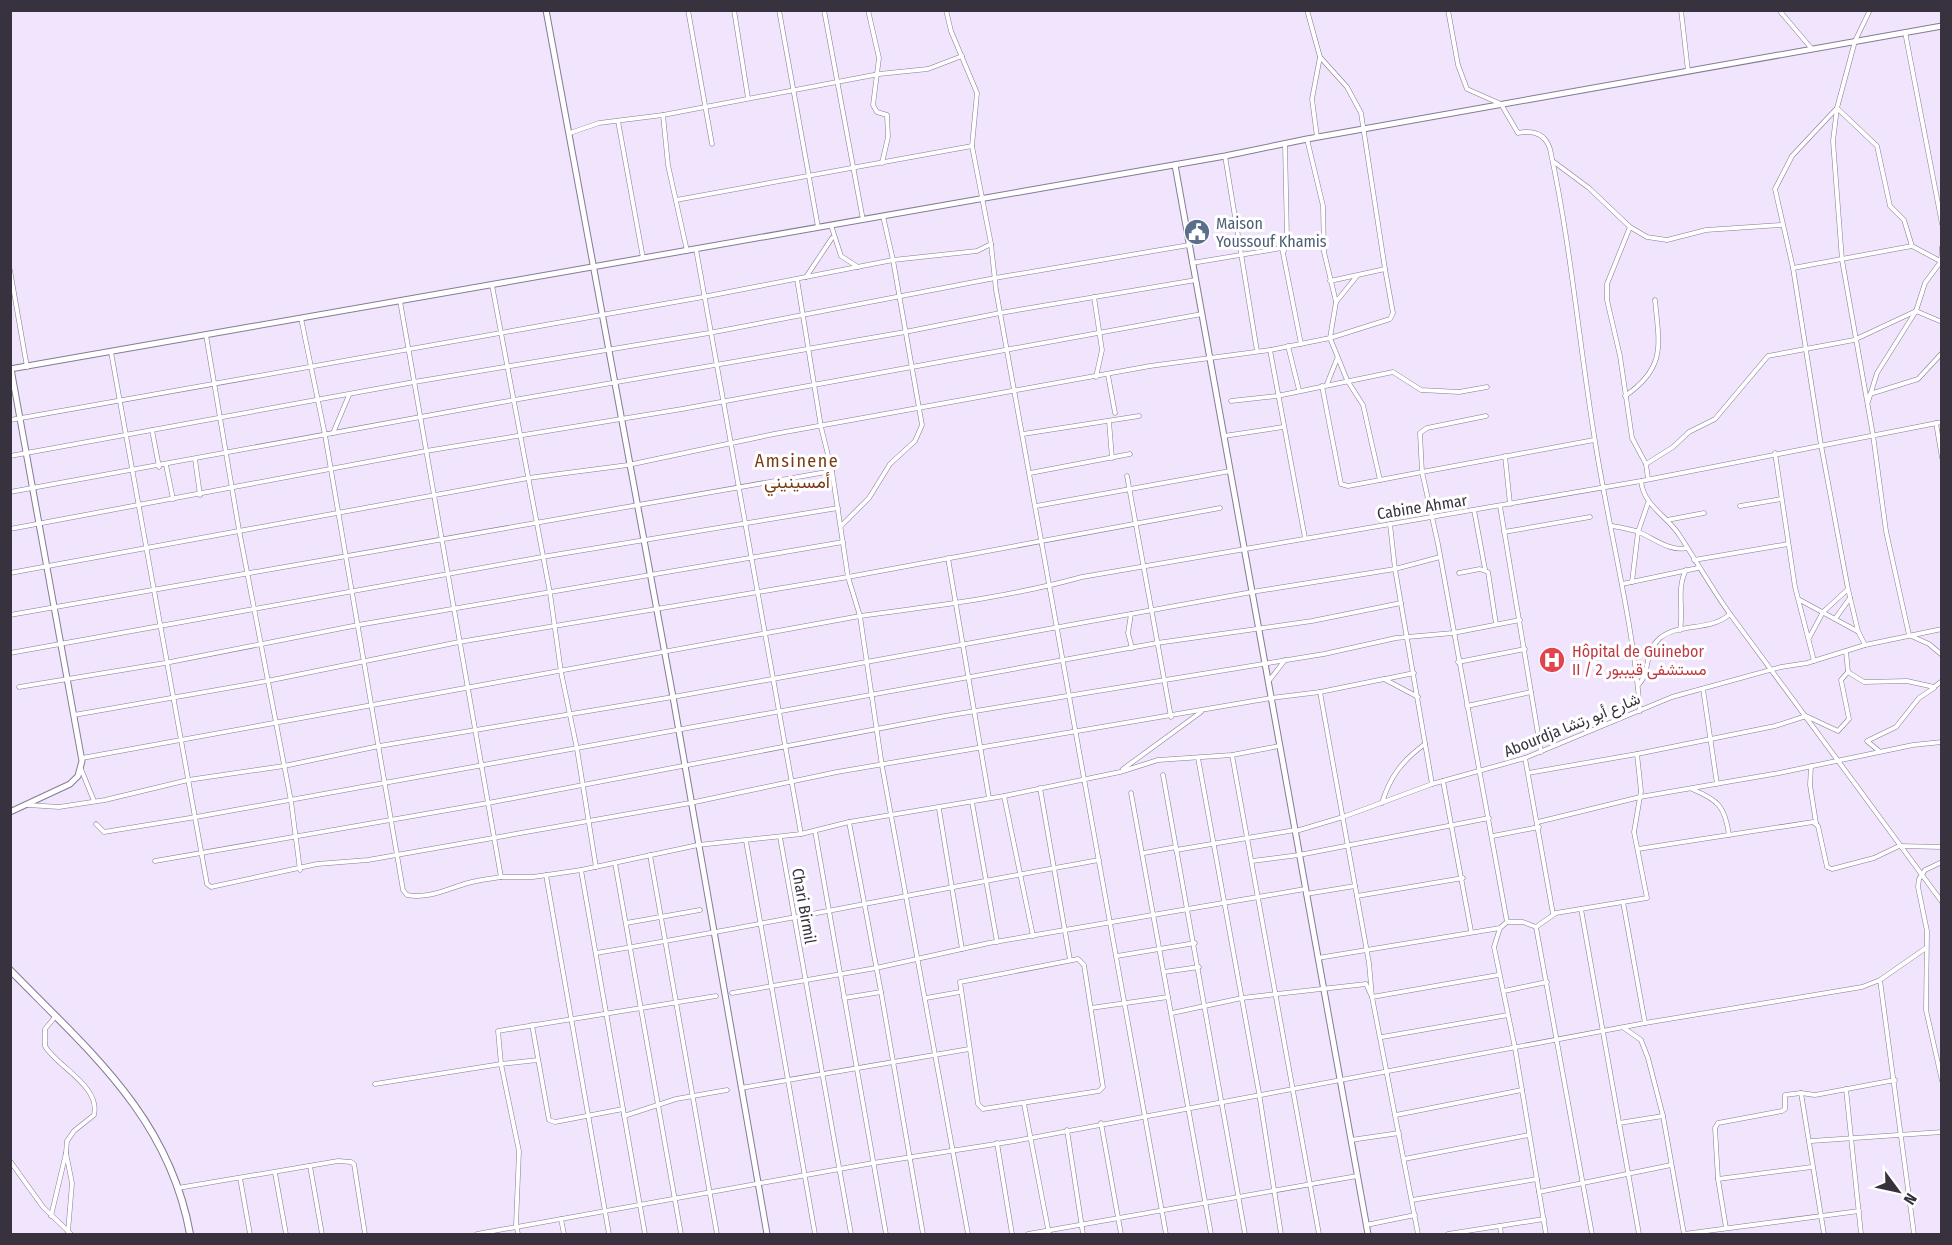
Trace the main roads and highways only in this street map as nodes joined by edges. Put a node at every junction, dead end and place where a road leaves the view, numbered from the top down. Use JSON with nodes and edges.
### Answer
{"nodes":[{"id":1,"x":10,"y":970,"type":"edge"},
{"id":2,"x":190,"y":1234,"type":"edge"}],
"edges":[{"from":1,"to":2,"type":"main road"}]}
